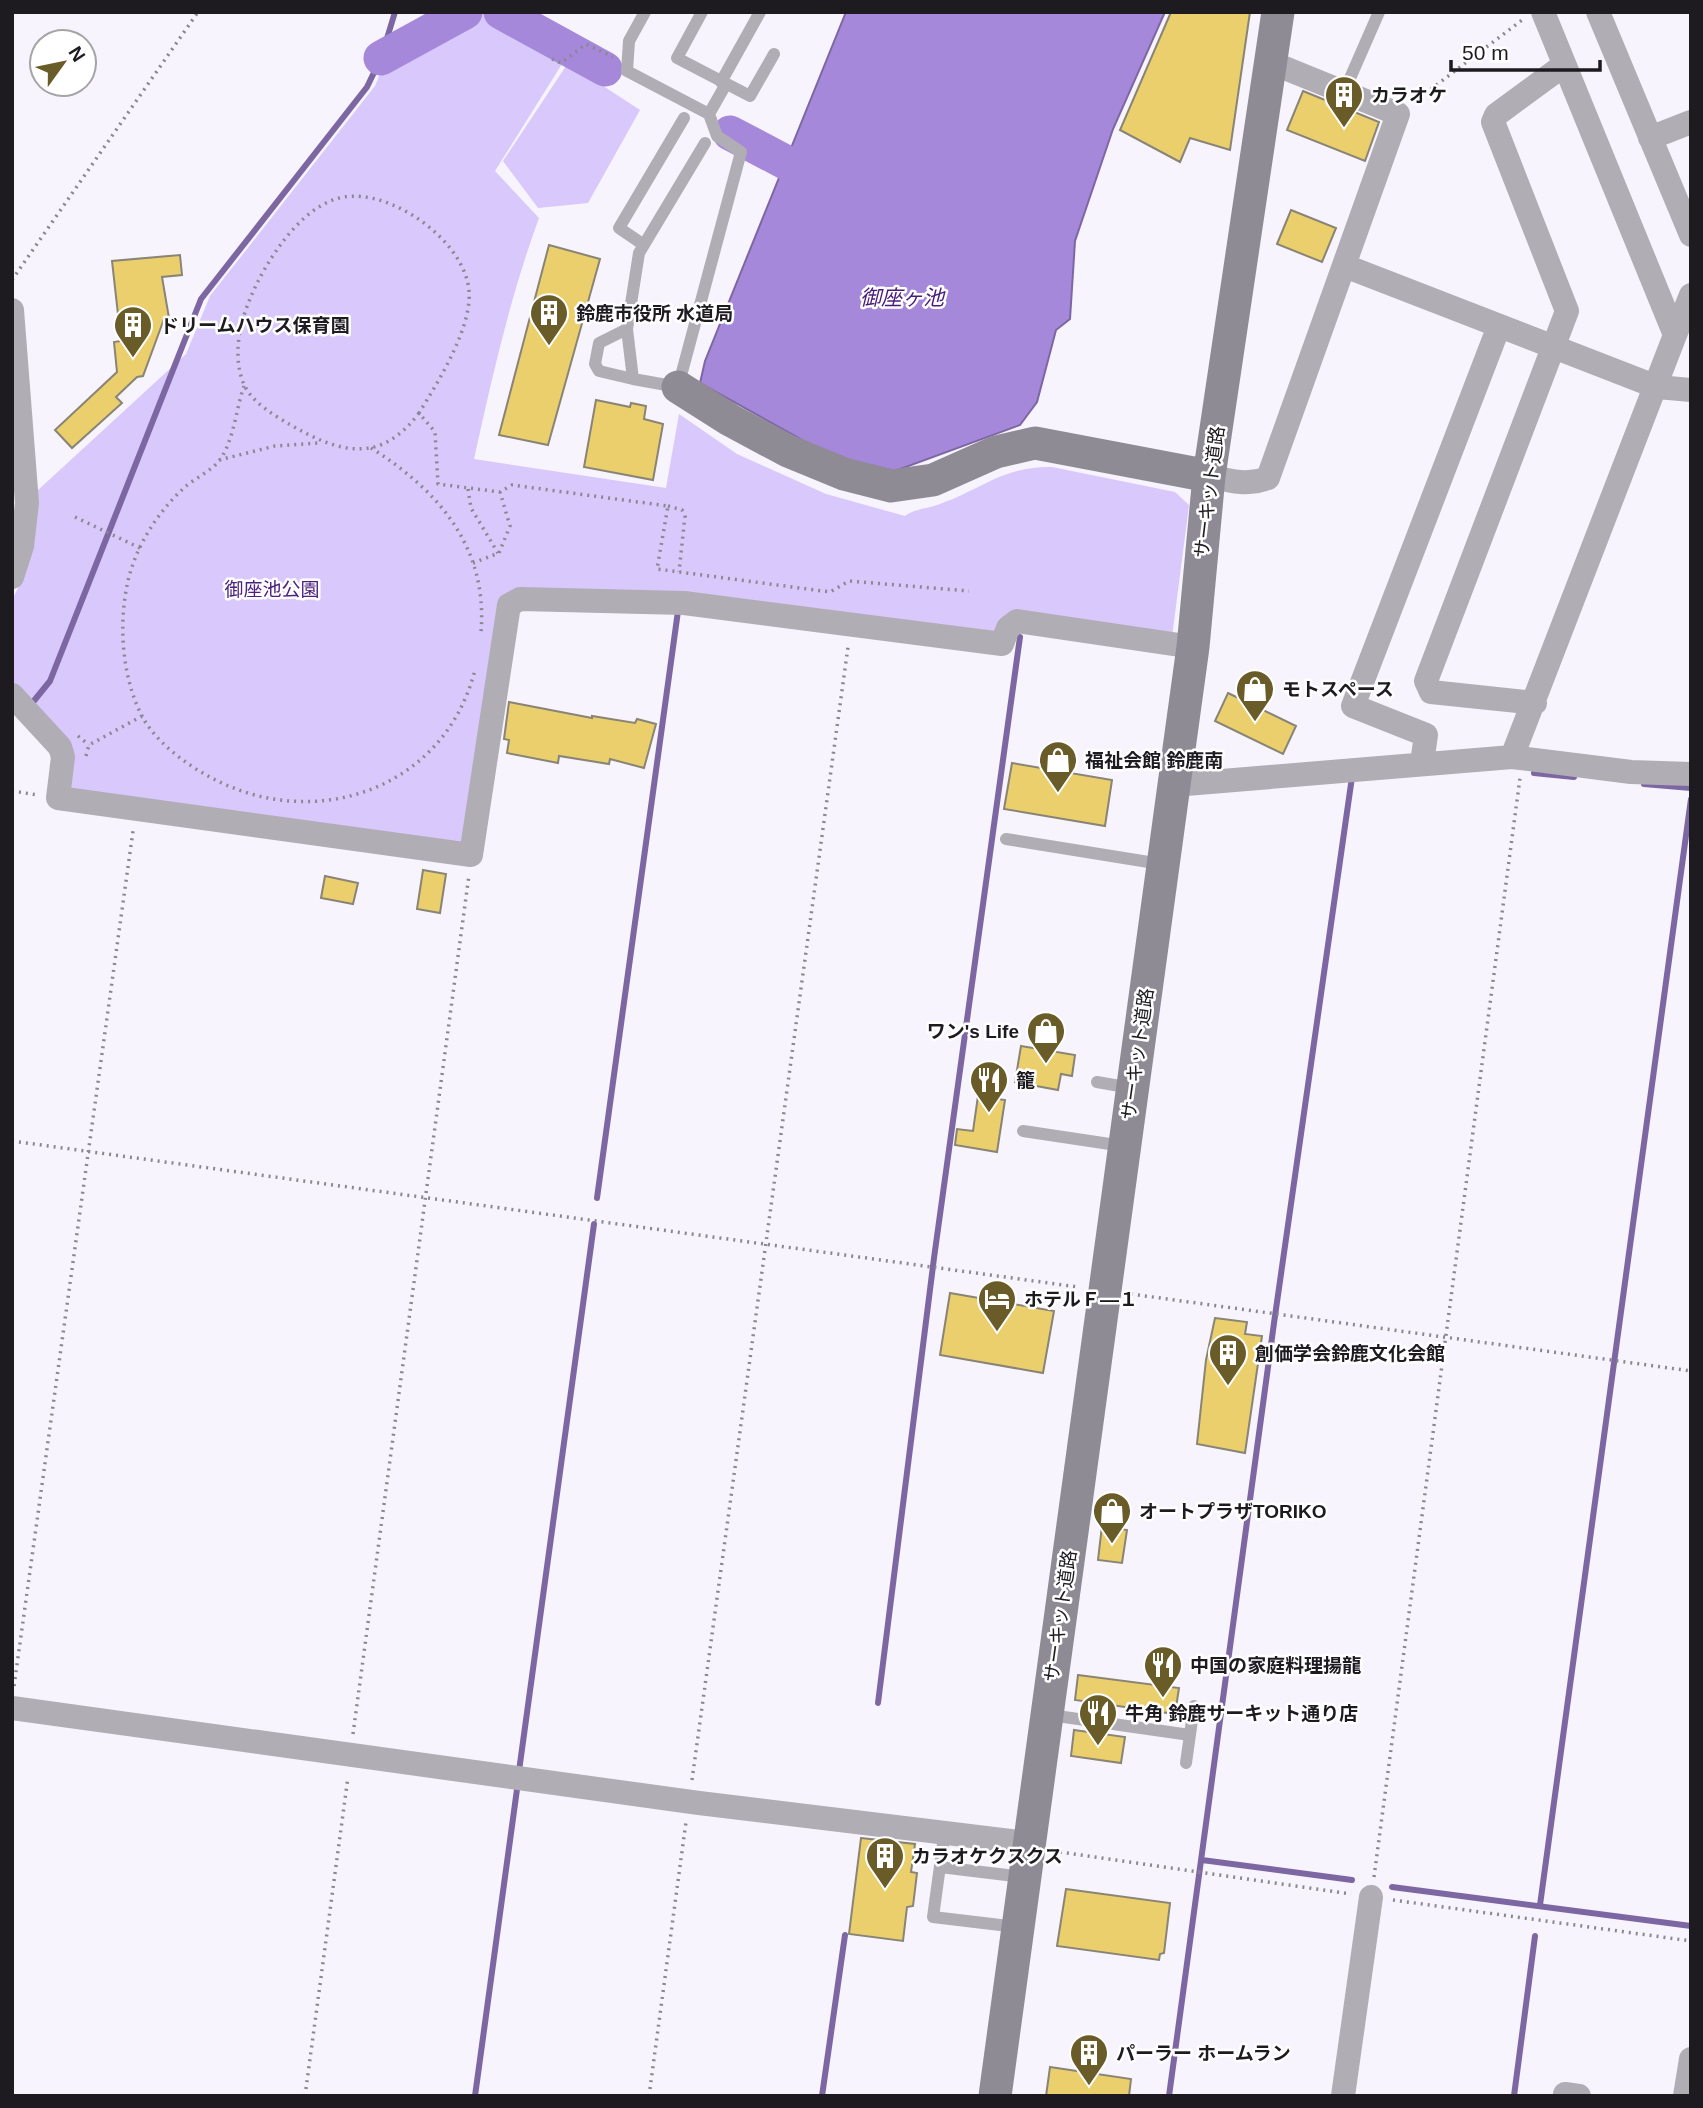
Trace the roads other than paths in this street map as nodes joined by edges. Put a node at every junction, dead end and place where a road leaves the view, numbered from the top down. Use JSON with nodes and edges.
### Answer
{"nodes":[{"id":1,"x":645,"y":12,"type":"edge"},
{"id":2,"x":702,"y":12,"type":"edge"},
{"id":3,"x":760,"y":12,"type":"edge"},
{"id":4,"x":1278,"y":12,"type":"edge"},
{"id":5,"x":1379,"y":12,"type":"edge"},
{"id":6,"x":1543,"y":12,"type":"edge"},
{"id":7,"x":1598,"y":12,"type":"edge"},
{"id":8,"x":774,"y":54,"type":"dead end"},
{"id":9,"x":1270,"y":62,"type":"junction"},
{"id":10,"x":1564,"y":65,"type":"junction"},
{"id":11,"x":723,"y":83,"type":"junction"},
{"id":12,"x":1344,"y":92,"type":"junction"},
{"id":13,"x":709,"y":114,"type":"junction"},
{"id":14,"x":684,"y":118,"type":"dead end"},
{"id":15,"x":1691,"y":122,"type":"edge"},
{"id":16,"x":1650,"y":138,"type":"junction"},
{"id":17,"x":705,"y":143,"type":"dead end"},
{"id":18,"x":1691,"y":235,"type":"edge"},
{"id":19,"x":644,"y":245,"type":"junction"},
{"id":20,"x":1345,"y":266,"type":"junction"},
{"id":21,"x":1691,"y":295,"type":"edge"},
{"id":22,"x":12,"y":310,"type":"edge"},
{"id":23,"x":1499,"y":326,"type":"junction"},
{"id":24,"x":627,"y":329,"type":"junction"},
{"id":25,"x":1675,"y":335,"type":"junction"},
{"id":26,"x":1554,"y":348,"type":"junction"},
{"id":27,"x":633,"y":379,"type":"junction"},
{"id":28,"x":678,"y":387,"type":"junction"},
{"id":29,"x":1657,"y":387,"type":"junction"},
{"id":30,"x":1691,"y":390,"type":"edge"},
{"id":31,"x":1209,"y":477,"type":"junction"},
{"id":32,"x":12,"y":577,"type":"edge"},
{"id":33,"x":1193,"y":647,"type":"junction"},
{"id":34,"x":12,"y":695,"type":"edge"},
{"id":35,"x":1535,"y":702,"type":"junction"},
{"id":36,"x":1517,"y":758,"type":"junction"},
{"id":37,"x":1422,"y":763,"type":"junction"},
{"id":38,"x":1691,"y":774,"type":"edge"},
{"id":39,"x":1174,"y":785,"type":"junction"},
{"id":40,"x":1006,"y":839,"type":"dead end"},
{"id":41,"x":1163,"y":864,"type":"junction"},
{"id":42,"x":1097,"y":1082,"type":"dead end"},
{"id":43,"x":1132,"y":1088,"type":"junction"},
{"id":44,"x":1023,"y":1131,"type":"dead end"},
{"id":45,"x":1125,"y":1147,"type":"junction"},
{"id":46,"x":13,"y":1698,"type":"edge"},
{"id":47,"x":1194,"y":1706,"type":"dead end"},
{"id":48,"x":1046,"y":1715,"type":"junction"},
{"id":49,"x":1190,"y":1735,"type":"junction"},
{"id":50,"x":1186,"y":1763,"type":"dead end"},
{"id":51,"x":943,"y":1843,"type":"dead end"},
{"id":52,"x":1028,"y":1843,"type":"junction"},
{"id":53,"x":940,"y":1867,"type":"junction"},
{"id":54,"x":1024,"y":1877,"type":"junction"},
{"id":55,"x":1371,"y":1897,"type":"road end"},
{"id":56,"x":1017,"y":1927,"type":"junction"},
{"id":57,"x":1691,"y":2059,"type":"edge"},
{"id":58,"x":995,"y":2096,"type":"edge"},
{"id":59,"x":1343,"y":2096,"type":"edge"},
{"id":60,"x":1685,"y":2096,"type":"edge"}],
"edges":[{"from":1,"to":13,"type":"lane"},
{"from":2,"to":11,"type":"lane"},
{"from":3,"to":11,"type":"lane"},
{"from":4,"to":9,"type":"street","name":"サーキット道路"},
{"from":5,"to":12,"type":"lane"},
{"from":6,"to":10,"type":"street"},
{"from":7,"to":16,"type":"street"},
{"from":8,"to":11,"type":"lane"},
{"from":9,"to":12,"type":"street"},
{"from":9,"to":31,"type":"street","name":"サーキット道路"},
{"from":10,"to":25,"type":"street"},
{"from":10,"to":26,"type":"street"},
{"from":11,"to":13,"type":"lane"},
{"from":12,"to":20,"type":"street"},
{"from":13,"to":28,"type":"lane"},
{"from":14,"to":19,"type":"lane"},
{"from":15,"to":16,"type":"street"},
{"from":16,"to":18,"type":"street"},
{"from":17,"to":19,"type":"lane"},
{"from":19,"to":24,"type":"lane"},
{"from":20,"to":23,"type":"street"},
{"from":20,"to":31,"type":"street"},
{"from":21,"to":25,"type":"street"},
{"from":22,"to":32,"type":"street"},
{"from":23,"to":26,"type":"street"},
{"from":23,"to":37,"type":"street"},
{"from":24,"to":27,"type":"lane"},
{"from":24,"to":27,"type":"lane"},
{"from":25,"to":29,"type":"street"},
{"from":26,"to":29,"type":"street"},
{"from":26,"to":35,"type":"street"},
{"from":27,"to":28,"type":"lane"},
{"from":28,"to":31,"type":"street"},
{"from":29,"to":30,"type":"street"},
{"from":29,"to":35,"type":"street"},
{"from":31,"to":33,"type":"street","name":"サーキット道路"},
{"from":33,"to":34,"type":"street"},
{"from":33,"to":39,"type":"street","name":"サーキット道路"},
{"from":35,"to":36,"type":"street"},
{"from":36,"to":37,"type":"street"},
{"from":36,"to":38,"type":"street"},
{"from":37,"to":39,"type":"street"},
{"from":39,"to":41,"type":"street","name":"サーキット道路"},
{"from":40,"to":41,"type":"lane"},
{"from":41,"to":43,"type":"street","name":"サーキット道路"},
{"from":42,"to":43,"type":"lane"},
{"from":43,"to":45,"type":"street","name":"サーキット道路"},
{"from":44,"to":45,"type":"lane"},
{"from":45,"to":48,"type":"street","name":"サーキット道路"},
{"from":46,"to":52,"type":"street"},
{"from":47,"to":49,"type":"lane"},
{"from":48,"to":49,"type":"lane"},
{"from":48,"to":52,"type":"street","name":"サーキット道路"},
{"from":49,"to":50,"type":"lane"},
{"from":51,"to":53,"type":"lane"},
{"from":52,"to":54,"type":"street","name":"サーキット道路"},
{"from":53,"to":54,"type":"lane"},
{"from":53,"to":56,"type":"lane"},
{"from":54,"to":56,"type":"street","name":"サーキット道路"},
{"from":55,"to":59,"type":"street"},
{"from":56,"to":58,"type":"street","name":"サーキット道路"},
{"from":57,"to":60,"type":"street"}]}
